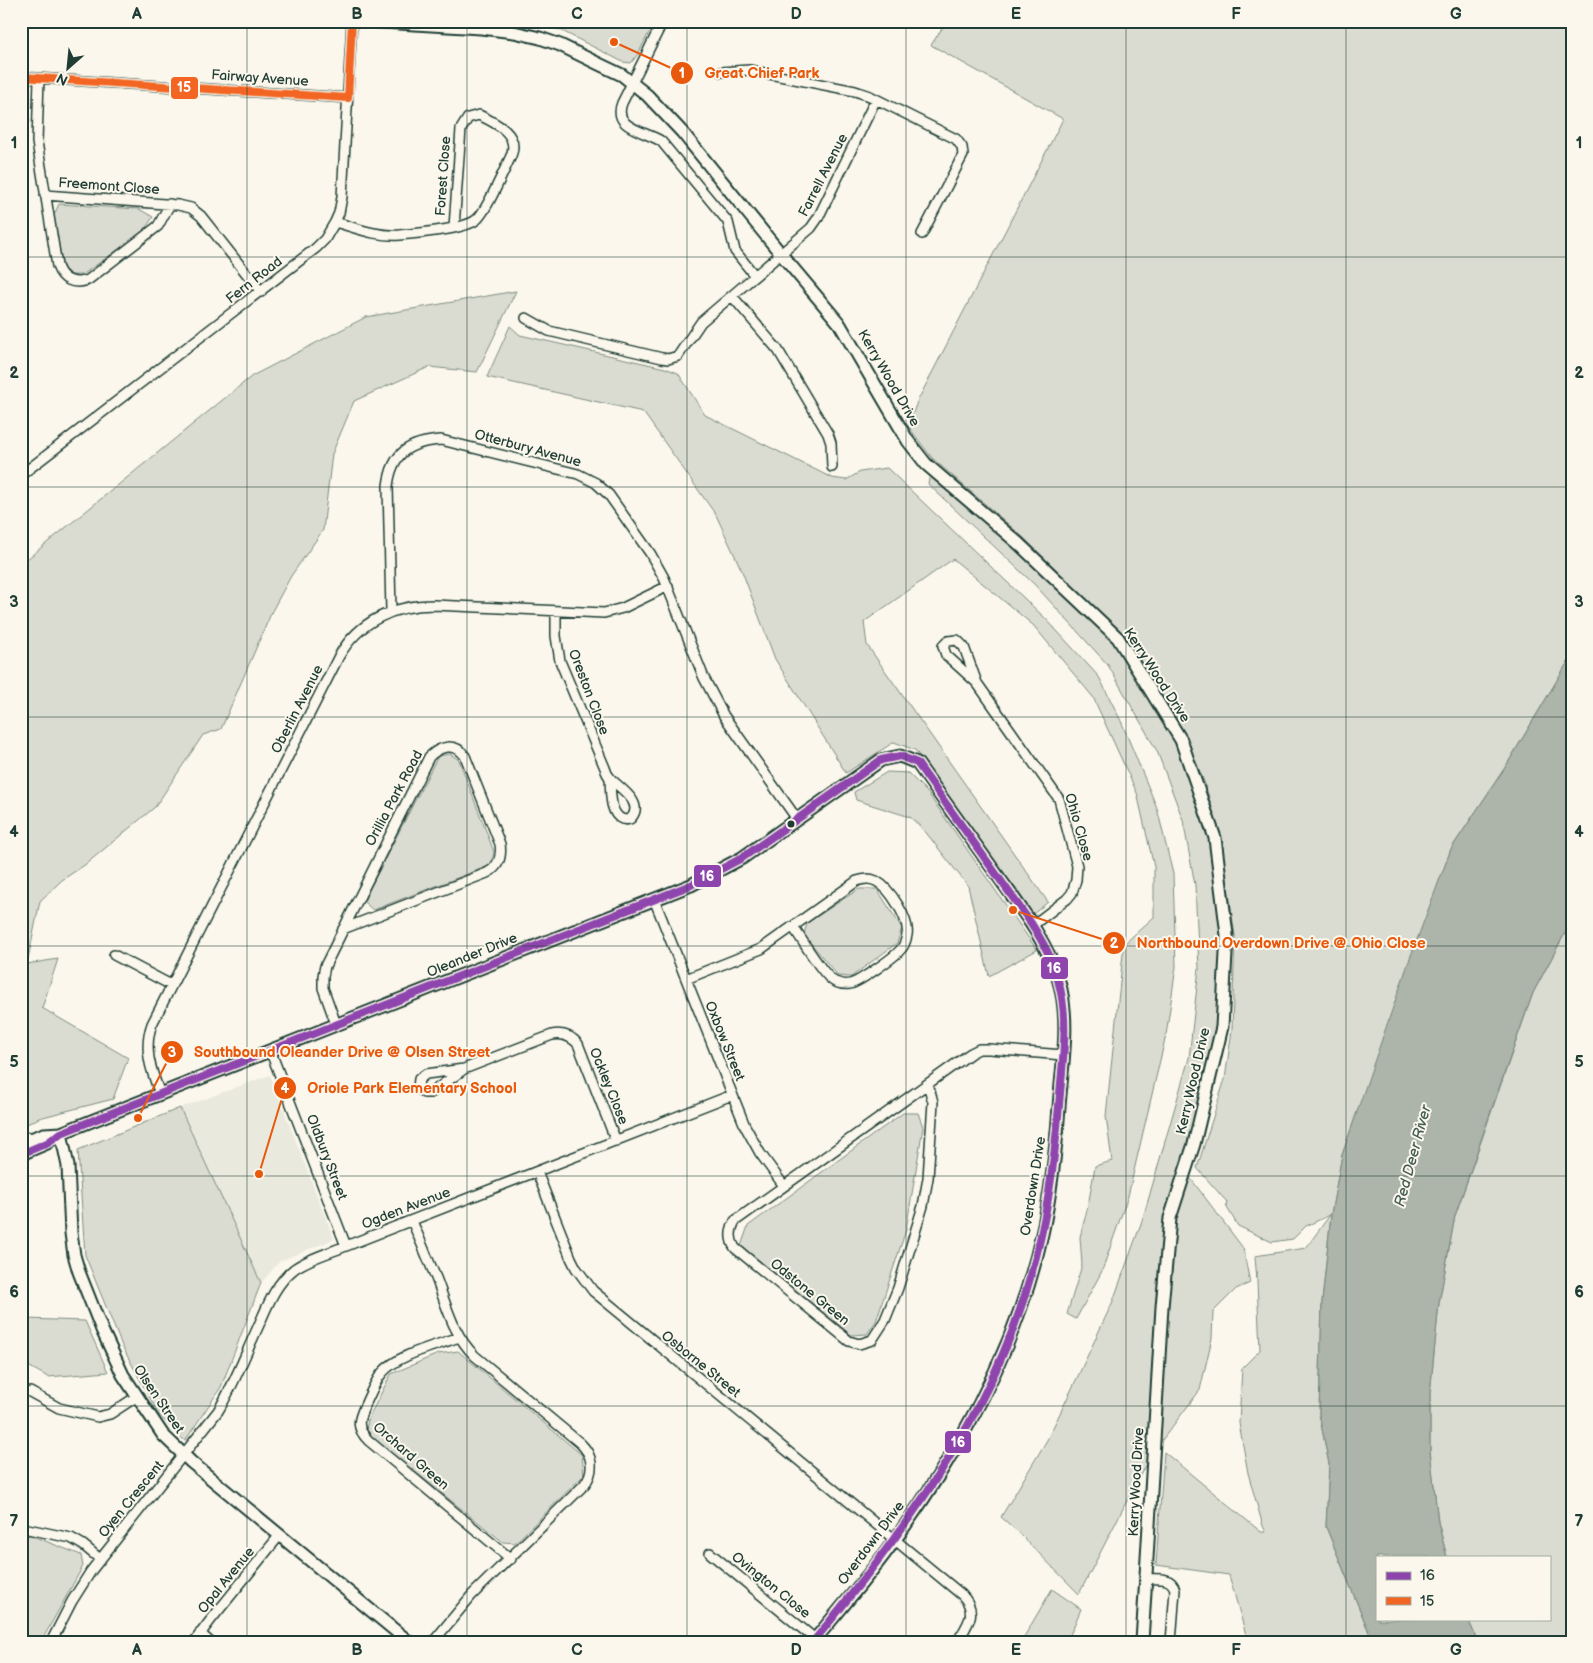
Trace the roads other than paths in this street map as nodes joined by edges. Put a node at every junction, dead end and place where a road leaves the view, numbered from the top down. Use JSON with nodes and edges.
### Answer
{"nodes":[{"id":1,"x":352,"y":21,"type":"edge"},
{"id":2,"x":365,"y":21,"type":"edge"},
{"id":3,"x":663,"y":21,"type":"edge"},
{"id":4,"x":722,"y":72,"type":"dead end"},
{"id":5,"x":21,"y":77,"type":"edge"},
{"id":6,"x":39,"y":79,"type":"junction"},
{"id":7,"x":632,"y":82,"type":"junction"},
{"id":8,"x":348,"y":98,"type":"junction"},
{"id":9,"x":876,"y":99,"type":"junction"},
{"id":10,"x":45,"y":195,"type":"junction"},
{"id":11,"x":170,"y":204,"type":"junction"},
{"id":12,"x":335,"y":222,"type":"junction"},
{"id":13,"x":454,"y":227,"type":"junction"},
{"id":14,"x":922,"y":234,"type":"dead end"},
{"id":15,"x":781,"y":254,"type":"junction"},
{"id":16,"x":755,"y":276,"type":"junction"},
{"id":17,"x":261,"y":292,"type":"junction"},
{"id":18,"x":732,"y":296,"type":"junction"},
{"id":19,"x":526,"y":318,"type":"dead end"},
{"id":20,"x":832,"y":467,"type":"dead end"},
{"id":21,"x":21,"y":475,"type":"edge"},
{"id":22,"x":668,"y":586,"type":"junction"},
{"id":23,"x":392,"y":611,"type":"junction"},
{"id":24,"x":556,"y":611,"type":"junction"},
{"id":25,"x":977,"y":683,"type":"junction"},
{"id":26,"x":872,"y":766,"type":"joint"},
{"id":27,"x":610,"y":779,"type":"dead end"},
{"id":28,"x":797,"y":819,"type":"junction"},
{"id":29,"x":654,"y":899,"type":"junction"},
{"id":30,"x":1033,"y":925,"type":"junction"},
{"id":31,"x":793,"y":927,"type":"junction"},
{"id":32,"x":343,"y":929,"type":"junction"},
{"id":33,"x":114,"y":955,"type":"dead end"},
{"id":34,"x":686,"y":979,"type":"junction"},
{"id":35,"x":171,"y":985,"type":"junction"},
{"id":36,"x":336,"y":1024,"type":"junction"},
{"id":37,"x":270,"y":1050,"type":"junction"},
{"id":38,"x":1063,"y":1056,"type":"junction"},
{"id":39,"x":464,"y":1069,"type":"junction"},
{"id":40,"x":928,"y":1084,"type":"junction"},
{"id":41,"x":160,"y":1094,"type":"junction"},
{"id":42,"x":732,"y":1095,"type":"junction"},
{"id":43,"x":61,"y":1132,"type":"junction"},
{"id":44,"x":616,"y":1141,"type":"junction"},
{"id":45,"x":23,"y":1147,"type":"edge"},
{"id":46,"x":537,"y":1172,"type":"junction"},
{"id":47,"x":784,"y":1186,"type":"junction"},
{"id":48,"x":412,"y":1221,"type":"junction"},
{"id":49,"x":346,"y":1246,"type":"junction"},
{"id":50,"x":459,"y":1337,"type":"junction"},
{"id":51,"x":30,"y":1392,"type":"dead end"},
{"id":52,"x":136,"y":1397,"type":"junction"},
{"id":53,"x":183,"y":1456,"type":"junction"},
{"id":54,"x":21,"y":1529,"type":"edge"},
{"id":55,"x":279,"y":1536,"type":"junction"},
{"id":56,"x":895,"y":1540,"type":"junction"},
{"id":57,"x":710,"y":1553,"type":"dead end"},
{"id":58,"x":100,"y":1559,"type":"junction"},
{"id":59,"x":511,"y":1559,"type":"junction"},
{"id":60,"x":1145,"y":1579,"type":"junction"},
{"id":61,"x":200,"y":1633,"type":"junction"},
{"id":62,"x":814,"y":1640,"type":"edge"},
{"id":63,"x":51,"y":1642,"type":"edge"},
{"id":64,"x":194,"y":1642,"type":"edge"},
{"id":65,"x":210,"y":1642,"type":"edge"},
{"id":66,"x":409,"y":1642,"type":"edge"},
{"id":67,"x":433,"y":1642,"type":"edge"},
{"id":68,"x":957,"y":1642,"type":"edge"},
{"id":69,"x":1142,"y":1642,"type":"edge"},
{"id":70,"x":1171,"y":1642,"type":"edge"}],
"edges":[{"from":1,"to":8,"type":"street","name":"Fern Road"},
{"from":2,"to":7,"type":"street","name":"Kerry Wood Drive"},
{"from":3,"to":7,"type":"street"},
{"from":4,"to":9,"type":"street"},
{"from":5,"to":6,"type":"street","name":"Fairway Avenue"},
{"from":6,"to":8,"type":"street","name":"Fairway Avenue"},
{"from":6,"to":10,"type":"street","name":"Freemont Close"},
{"from":7,"to":15,"type":"street","name":"Kerry Wood Drive"},
{"from":7,"to":16,"type":"street"},
{"from":8,"to":12,"type":"street","name":"Fern Road"},
{"from":9,"to":14,"type":"street"},
{"from":9,"to":15,"type":"street","name":"Farrell Avenue"},
{"from":10,"to":11,"type":"street","name":"Freemont Close"},
{"from":10,"to":11,"type":"street","name":"Freemont Close"},
{"from":11,"to":17,"type":"street","name":"Freemont Close"},
{"from":12,"to":13,"type":"street","name":"Forest Close"},
{"from":12,"to":17,"type":"street","name":"Fern Road"},
{"from":13,"to":13,"type":"street","name":"Forest Close"},
{"from":15,"to":16,"type":"street","name":"Farrell Avenue"},
{"from":15,"to":60,"type":"street","name":"Kerry Wood Drive"},
{"from":16,"to":18,"type":"street","name":"Farrell Avenue"},
{"from":17,"to":21,"type":"street","name":"Fern Road"},
{"from":18,"to":19,"type":"street","name":"Farrell Avenue"},
{"from":18,"to":20,"type":"street"},
{"from":22,"to":23,"type":"street","name":"Otterbury Avenue"},
{"from":22,"to":24,"type":"street","name":"Oberlin Avenue"},
{"from":22,"to":28,"type":"street","name":"Otterbury Avenue"},
{"from":23,"to":24,"type":"street","name":"Oberlin Avenue"},
{"from":23,"to":35,"type":"street","name":"Oberlin Avenue"},
{"from":24,"to":27,"type":"street","name":"Oreston Close"},
{"from":25,"to":25,"type":"street","name":"Ohio Close"},
{"from":25,"to":30,"type":"street","name":"Ohio Close"},
{"from":26,"to":28,"type":"street","name":"Oleander Drive"},
{"from":26,"to":30,"type":"street","name":"Overdown Drive"},
{"from":28,"to":29,"type":"street","name":"Oleander Drive"},
{"from":29,"to":34,"type":"street","name":"Oxbow Street"},
{"from":29,"to":36,"type":"street","name":"Oleander Drive"},
{"from":30,"to":38,"type":"street","name":"Overdown Drive"},
{"from":31,"to":31,"type":"street"},
{"from":31,"to":34,"type":"street"},
{"from":32,"to":32,"type":"street","name":"Orillia Park Road"},
{"from":32,"to":36,"type":"street","name":"Orillia Park Road"},
{"from":33,"to":35,"type":"street"},
{"from":34,"to":42,"type":"street","name":"Oxbow Street"},
{"from":35,"to":41,"type":"street","name":"Oberlin Avenue"},
{"from":36,"to":37,"type":"street","name":"Oleander Drive"},
{"from":37,"to":41,"type":"street","name":"Oleander Drive"},
{"from":37,"to":49,"type":"street","name":"Oldbury Street"},
{"from":38,"to":40,"type":"street","name":"Odstone Green"},
{"from":38,"to":56,"type":"street","name":"Overdown Drive"},
{"from":39,"to":39,"type":"street","name":"Ockley Close"},
{"from":39,"to":44,"type":"street","name":"Ockley Close"},
{"from":40,"to":47,"type":"street","name":"Odstone Green"},
{"from":40,"to":47,"type":"street","name":"Odstone Green"},
{"from":41,"to":43,"type":"street","name":"Oleander Drive"},
{"from":42,"to":44,"type":"street","name":"Ogden Avenue"},
{"from":42,"to":47,"type":"street","name":"Oxbow Street"},
{"from":43,"to":45,"type":"street","name":"Oleander Drive"},
{"from":43,"to":52,"type":"street","name":"Olsen Street"},
{"from":44,"to":46,"type":"street","name":"Ogden Avenue"},
{"from":46,"to":48,"type":"street","name":"Ogden Avenue"},
{"from":46,"to":56,"type":"street","name":"Osborne Street"},
{"from":48,"to":49,"type":"street","name":"Ogden Avenue"},
{"from":48,"to":50,"type":"street"},
{"from":49,"to":53,"type":"street","name":"Ogden Avenue"},
{"from":50,"to":59,"type":"street"},
{"from":50,"to":59,"type":"street","name":"Orchard Green"},
{"from":51,"to":52,"type":"street"},
{"from":52,"to":53,"type":"street","name":"Olsen Street"},
{"from":53,"to":55,"type":"street","name":"Olsen Street"},
{"from":53,"to":58,"type":"street","name":"Oyen Crescent"},
{"from":54,"to":58,"type":"street","name":"Oyen Crescent"},
{"from":55,"to":61,"type":"street","name":"Opal Avenue"},
{"from":55,"to":66,"type":"street","name":"Olsen Street"},
{"from":56,"to":62,"type":"street","name":"Overdown Drive"},
{"from":56,"to":68,"type":"street","name":"Osborne Street"},
{"from":57,"to":62,"type":"street","name":"Ovington Close"},
{"from":58,"to":63,"type":"street","name":"Oyen Crescent"},
{"from":59,"to":67,"type":"street"},
{"from":60,"to":69,"type":"street","name":"Kerry Wood Drive"},
{"from":60,"to":70,"type":"street"},
{"from":61,"to":64,"type":"street","name":"Opal Avenue"},
{"from":61,"to":65,"type":"street"}]}
